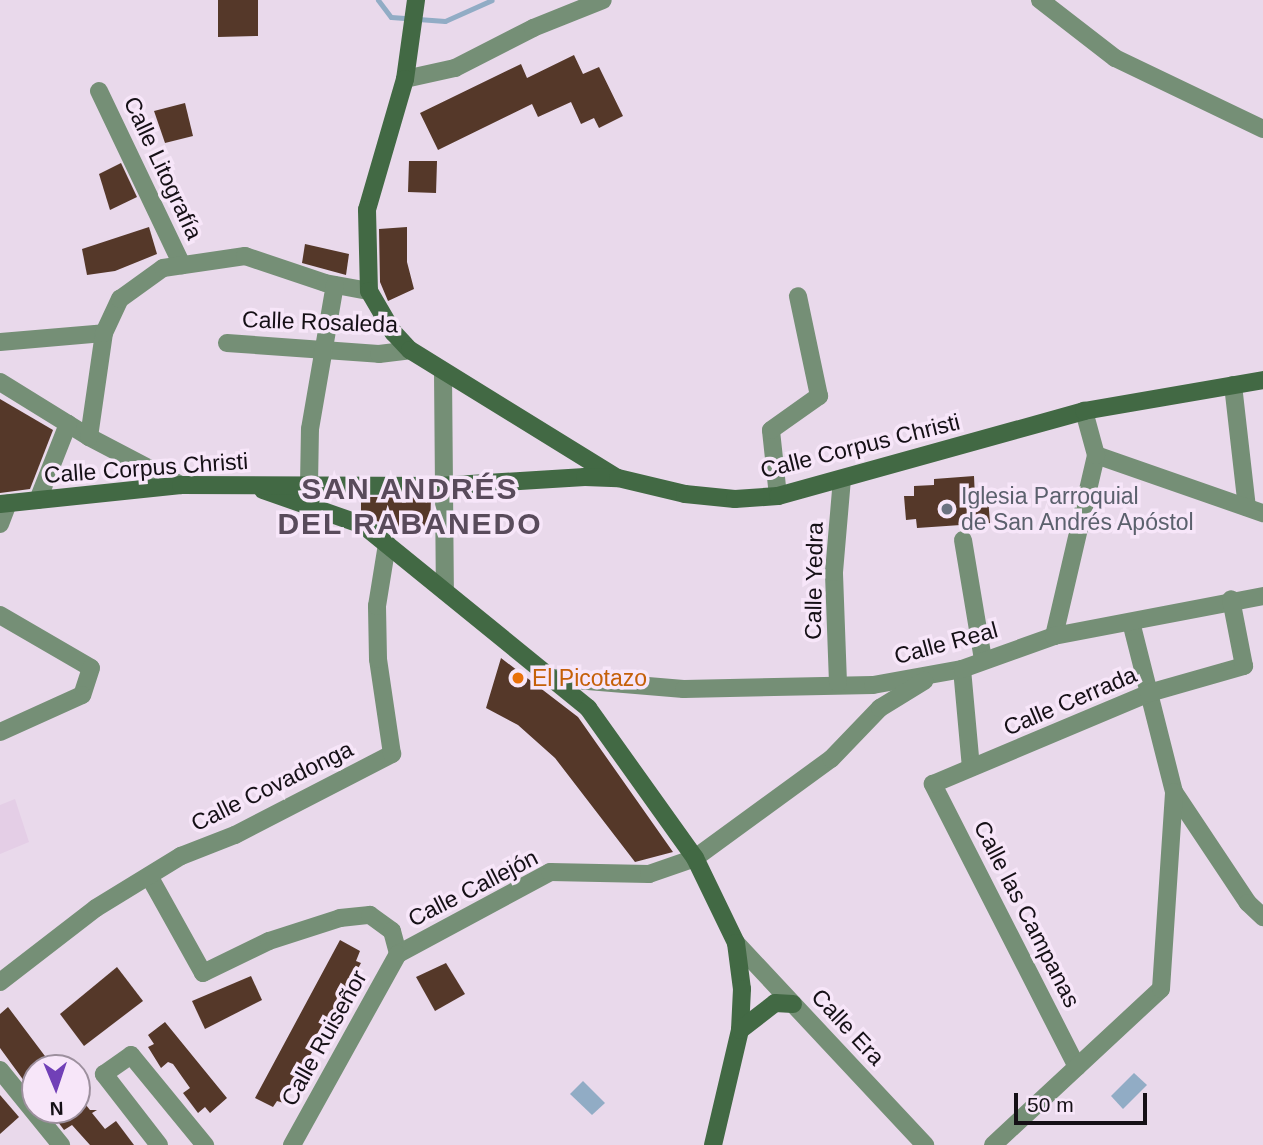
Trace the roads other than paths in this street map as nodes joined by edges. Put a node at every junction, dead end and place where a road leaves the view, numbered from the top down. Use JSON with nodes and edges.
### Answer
{"nodes":[{"id":1,"x":603,"y":0,"type":"edge"},
{"id":2,"x":1041,"y":0,"type":"edge"},
{"id":3,"x":416,"y":5,"type":"edge"},
{"id":4,"x":404,"y":79,"type":"junction"},
{"id":5,"x":99,"y":91,"type":"dead end"},
{"id":6,"x":1263,"y":129,"type":"edge"},
{"id":7,"x":182,"y":265,"type":"junction"},
{"id":8,"x":335,"y":285,"type":"junction"},
{"id":9,"x":369,"y":291,"type":"junction"},
{"id":10,"x":798,"y":296,"type":"dead end"},
{"id":11,"x":104,"y":333,"type":"junction"},
{"id":12,"x":0,"y":342,"type":"edge"},
{"id":13,"x":227,"y":343,"type":"dead end"},
{"id":14,"x":324,"y":348,"type":"junction"},
{"id":15,"x":411,"y":350,"type":"junction"},
{"id":16,"x":1263,"y":369,"type":"edge"},
{"id":17,"x":443,"y":373,"type":"junction"},
{"id":18,"x":0,"y":382,"type":"edge"},
{"id":19,"x":1247,"y":383,"type":"edge"},
{"id":20,"x":1084,"y":411,"type":"junction"},
{"id":21,"x":68,"y":424,"type":"junction"},
{"id":22,"x":89,"y":437,"type":"junction"},
{"id":23,"x":566,"y":444,"type":"junction"},
{"id":24,"x":1096,"y":455,"type":"junction"},
{"id":25,"x":568,"y":478,"type":"junction"},
{"id":26,"x":618,"y":478,"type":"junction"},
{"id":27,"x":842,"y":479,"type":"junction"},
{"id":28,"x":243,"y":484,"type":"junction"},
{"id":29,"x":181,"y":485,"type":"junction"},
{"id":30,"x":309,"y":485,"type":"junction"},
{"id":31,"x":447,"y":485,"type":"junction"},
{"id":32,"x":338,"y":486,"type":"junction"},
{"id":33,"x":778,"y":496,"type":"junction"},
{"id":34,"x":38,"y":500,"type":"junction"},
{"id":35,"x":4,"y":503,"type":"edge"},
{"id":36,"x":1255,"y":510,"type":"edge"},
{"id":37,"x":337,"y":513,"type":"junction"},
{"id":38,"x":0,"y":524,"type":"edge"},
{"id":39,"x":963,"y":540,"type":"dead end"},
{"id":40,"x":387,"y":544,"type":"junction"},
{"id":41,"x":445,"y":592,"type":"junction"},
{"id":42,"x":1263,"y":596,"type":"edge"},
{"id":43,"x":1231,"y":599,"type":"junction"},
{"id":44,"x":0,"y":615,"type":"edge"},
{"id":45,"x":1132,"y":622,"type":"junction"},
{"id":46,"x":1054,"y":636,"type":"junction"},
{"id":47,"x":983,"y":660,"type":"junction"},
{"id":48,"x":962,"y":668,"type":"junction"},
{"id":49,"x":933,"y":676,"type":"junction"},
{"id":50,"x":552,"y":678,"type":"junction"},
{"id":51,"x":838,"y":683,"type":"junction"},
{"id":52,"x":1149,"y":693,"type":"junction"},
{"id":53,"x":0,"y":732,"type":"edge"},
{"id":54,"x":971,"y":768,"type":"junction"},
{"id":55,"x":933,"y":784,"type":"joint"},
{"id":56,"x":1174,"y":792,"type":"junction"},
{"id":57,"x":695,"y":858,"type":"junction"},
{"id":58,"x":149,"y":876,"type":"junction"},
{"id":59,"x":1263,"y":918,"type":"edge"},
{"id":60,"x":736,"y":943,"type":"junction"},
{"id":61,"x":398,"y":954,"type":"junction"},
{"id":62,"x":0,"y":982,"type":"edge"},
{"id":63,"x":793,"y":1004,"type":"junction"},
{"id":64,"x":740,"y":1030,"type":"junction"},
{"id":65,"x":1077,"y":1067,"type":"junction"},
{"id":66,"x":0,"y":1070,"type":"edge"},
{"id":67,"x":61,"y":1145,"type":"edge"},
{"id":68,"x":159,"y":1145,"type":"edge"},
{"id":69,"x":205,"y":1145,"type":"edge"},
{"id":70,"x":292,"y":1145,"type":"edge"},
{"id":71,"x":713,"y":1145,"type":"edge"},
{"id":72,"x":925,"y":1145,"type":"edge"},
{"id":73,"x":993,"y":1145,"type":"edge"}],
"edges":[{"from":1,"to":4,"type":"street"},
{"from":2,"to":6,"type":"street"},
{"from":3,"to":4,"type":"street"},
{"from":4,"to":9,"type":"street"},
{"from":5,"to":7,"type":"street","name":"Calle Litografía"},
{"from":7,"to":8,"type":"street"},
{"from":7,"to":11,"type":"street"},
{"from":8,"to":9,"type":"street"},
{"from":8,"to":14,"type":"street"},
{"from":9,"to":15,"type":"street"},
{"from":10,"to":33,"type":"street"},
{"from":11,"to":12,"type":"street"},
{"from":11,"to":22,"type":"street"},
{"from":13,"to":14,"type":"street","name":"Calle Rosaleda"},
{"from":14,"to":15,"type":"street","name":"Calle Rosaleda"},
{"from":14,"to":30,"type":"street"},
{"from":15,"to":17,"type":"street"},
{"from":16,"to":19,"type":"street"},
{"from":17,"to":23,"type":"street"},
{"from":17,"to":31,"type":"street"},
{"from":18,"to":21,"type":"street"},
{"from":19,"to":20,"type":"street","name":"Calle Corpus Christi"},
{"from":19,"to":36,"type":"street"},
{"from":20,"to":24,"type":"street"},
{"from":20,"to":27,"type":"street","name":"Calle Corpus Christi"},
{"from":21,"to":22,"type":"street"},
{"from":21,"to":34,"type":"street"},
{"from":22,"to":29,"type":"street"},
{"from":23,"to":25,"type":"street"},
{"from":23,"to":26,"type":"street"},
{"from":24,"to":36,"type":"street"},
{"from":24,"to":46,"type":"street"},
{"from":25,"to":26,"type":"street","name":"Calle Corpus Christi"},
{"from":25,"to":31,"type":"street","name":"Calle Corpus Christi"},
{"from":26,"to":33,"type":"street","name":"Calle Corpus Christi"},
{"from":27,"to":33,"type":"street","name":"Calle Corpus Christi"},
{"from":27,"to":51,"type":"street","name":"Calle Yedra"},
{"from":28,"to":29,"type":"street","name":"Calle Corpus Christi"},
{"from":28,"to":30,"type":"street","name":"Calle Corpus Christi"},
{"from":28,"to":37,"type":"street"},
{"from":29,"to":34,"type":"street","name":"Calle Corpus Christi"},
{"from":30,"to":32,"type":"street","name":"Calle Corpus Christi"},
{"from":31,"to":32,"type":"street","name":"Calle Corpus Christi"},
{"from":31,"to":41,"type":"street"},
{"from":32,"to":37,"type":"street"},
{"from":34,"to":35,"type":"street","name":"Calle Corpus Christi"},
{"from":35,"to":38,"type":"street"},
{"from":37,"to":40,"type":"street"},
{"from":39,"to":47,"type":"street"},
{"from":40,"to":41,"type":"street"},
{"from":40,"to":58,"type":"street","name":"Calle Covadonga"},
{"from":41,"to":50,"type":"street"},
{"from":42,"to":43,"type":"street","name":"Calle Real"},
{"from":43,"to":45,"type":"street","name":"Calle Real"},
{"from":43,"to":52,"type":"street","name":"Calle Cerrada"},
{"from":44,"to":53,"type":"street"},
{"from":45,"to":46,"type":"street","name":"Calle Real"},
{"from":45,"to":52,"type":"street"},
{"from":46,"to":47,"type":"street","name":"Calle Real"},
{"from":47,"to":48,"type":"street","name":"Calle Real"},
{"from":48,"to":49,"type":"street","name":"Calle Real"},
{"from":48,"to":54,"type":"street","name":"Calle Cerrada"},
{"from":49,"to":51,"type":"street","name":"Calle Real"},
{"from":49,"to":57,"type":"street","name":"Calle Callejón"},
{"from":50,"to":51,"type":"street","name":"Calle Real"},
{"from":50,"to":57,"type":"street"},
{"from":52,"to":54,"type":"street","name":"Calle Cerrada"},
{"from":52,"to":56,"type":"street"},
{"from":54,"to":55,"type":"street","name":"Calle Cerrada"},
{"from":55,"to":65,"type":"street","name":"Calle las Campanas"},
{"from":56,"to":59,"type":"street"},
{"from":56,"to":65,"type":"street"},
{"from":57,"to":60,"type":"street"},
{"from":57,"to":61,"type":"street","name":"Calle Callejón"},
{"from":58,"to":61,"type":"street"},
{"from":58,"to":62,"type":"street","name":"Calle Covadonga"},
{"from":60,"to":63,"type":"street","name":"Calle Era"},
{"from":60,"to":64,"type":"street"},
{"from":61,"to":70,"type":"street","name":"Calle Ruiseñor"},
{"from":63,"to":64,"type":"street"},
{"from":63,"to":72,"type":"street","name":"Calle Era"},
{"from":64,"to":71,"type":"street"},
{"from":65,"to":73,"type":"street"},
{"from":66,"to":67,"type":"street"},
{"from":68,"to":69,"type":"street"}]}
